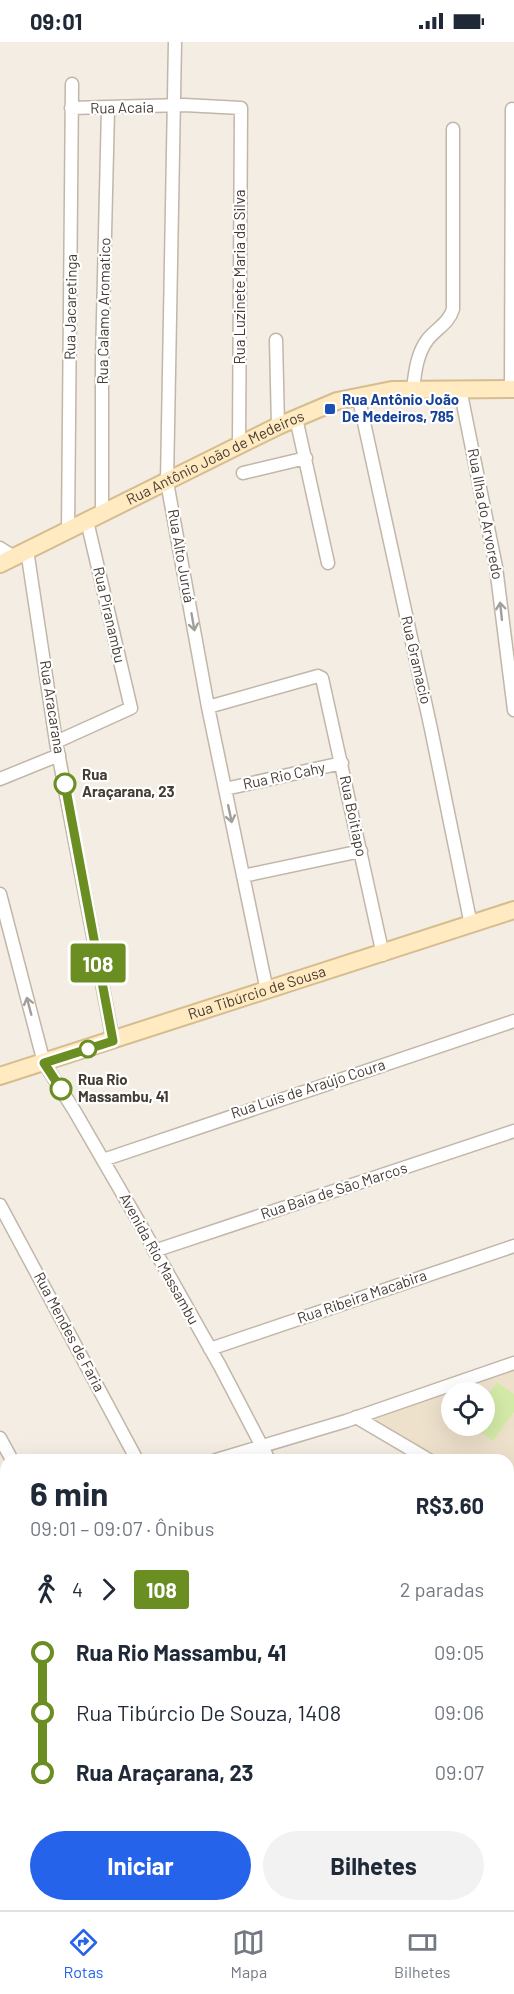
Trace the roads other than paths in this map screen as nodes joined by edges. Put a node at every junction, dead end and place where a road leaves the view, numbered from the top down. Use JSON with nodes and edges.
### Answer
{"nodes":[{"id":1,"x":175,"y":42,"type":"edge"},
{"id":2,"x":72,"y":84,"type":"dead end"},
{"id":3,"x":172,"y":105,"type":"junction"},
{"id":4,"x":71,"y":108,"type":"junction"},
{"id":5,"x":241,"y":108,"type":"joint"},
{"id":6,"x":108,"y":109,"type":"junction"},
{"id":7,"x":512,"y":109,"type":"dead end"},
{"id":8,"x":453,"y":129,"type":"dead end"},
{"id":9,"x":276,"y":340,"type":"dead end"},
{"id":10,"x":413,"y":389,"type":"junction"},
{"id":11,"x":460,"y":389,"type":"junction"},
{"id":12,"x":512,"y":389,"type":"edge"},
{"id":13,"x":358,"y":395,"type":"junction"},
{"id":14,"x":296,"y":418,"type":"junction"},
{"id":15,"x":278,"y":426,"type":"junction"},
{"id":16,"x":239,"y":446,"type":"junction"},
{"id":17,"x":306,"y":458,"type":"junction"},
{"id":18,"x":243,"y":473,"type":"dead end"},
{"id":19,"x":167,"y":482,"type":"junction"},
{"id":20,"x":95,"y":518,"type":"junction"},
{"id":21,"x":68,"y":531,"type":"junction"},
{"id":22,"x":10,"y":555,"type":"edge"},
{"id":23,"x":328,"y":564,"type":"dead end"},
{"id":24,"x":208,"y":707,"type":"junction"},
{"id":25,"x":514,"y":710,"type":"edge"},
{"id":26,"x":56,"y":742,"type":"junction"},
{"id":27,"x":59,"y":755,"type":"junction"},
{"id":28,"x":342,"y":763,"type":"junction"},
{"id":29,"x":0,"y":779,"type":"edge"},
{"id":30,"x":225,"y":789,"type":"junction"},
{"id":31,"x":361,"y":851,"type":"junction"},
{"id":32,"x":243,"y":876,"type":"junction"},
{"id":33,"x":0,"y":894,"type":"edge"},
{"id":34,"x":514,"y":910,"type":"edge"},
{"id":35,"x":471,"y":925,"type":"junction"},
{"id":36,"x":383,"y":955,"type":"junction"},
{"id":37,"x":267,"y":991,"type":"junction"},
{"id":38,"x":514,"y":1021,"type":"edge"},
{"id":39,"x":113,"y":1041,"type":"junction"},
{"id":40,"x":44,"y":1063,"type":"junction"},
{"id":41,"x":0,"y":1076,"type":"edge"},
{"id":42,"x":514,"y":1131,"type":"edge"},
{"id":43,"x":103,"y":1160,"type":"junction"},
{"id":44,"x":0,"y":1205,"type":"edge"},
{"id":45,"x":514,"y":1246,"type":"edge"},
{"id":46,"x":154,"y":1251,"type":"junction"},
{"id":47,"x":210,"y":1349,"type":"junction"},
{"id":48,"x":514,"y":1363,"type":"edge"},
{"id":49,"x":356,"y":1417,"type":"junction"},
{"id":50,"x":0,"y":1438,"type":"edge"},
{"id":51,"x":262,"y":1447,"type":"junction"},
{"id":52,"x":9,"y":1454,"type":"edge"},
{"id":53,"x":134,"y":1454,"type":"edge"},
{"id":54,"x":237,"y":1454,"type":"edge"},
{"id":55,"x":266,"y":1454,"type":"edge"},
{"id":56,"x":419,"y":1454,"type":"edge"}],
"edges":[{"from":1,"to":3,"type":"street","name":"Rua Alto Juruá"},
{"from":2,"to":4,"type":"street","name":"Rua Jacaretinga"},
{"from":3,"to":5,"type":"street","name":"Rua Acaia"},
{"from":3,"to":6,"type":"street","name":"Rua Acaia"},
{"from":3,"to":19,"type":"street","name":"Rua Alto Juruá"},
{"from":4,"to":6,"type":"street","name":"Rua Acaia"},
{"from":4,"to":21,"type":"street","name":"Rua Jacaretinga"},
{"from":5,"to":16,"type":"street","name":"Rua Luzinete Maria da Silva"},
{"from":6,"to":20,"type":"street","name":"Rua Calamo Aromatico"},
{"from":7,"to":12,"type":"street"},
{"from":8,"to":10,"type":"street"},
{"from":9,"to":15,"type":"street"},
{"from":10,"to":11,"type":"main road","name":"Rua Antônio João de Medeiros"},
{"from":10,"to":13,"type":"main road","name":"Rua Antônio João de Medeiros"},
{"from":11,"to":12,"type":"main road","name":"Rua Antônio João de Medeiros"},
{"from":25,"to":11,"type":"street","name":"Rua Ilha do Arvoredo","one_way":true},
{"from":13,"to":14,"type":"main road","name":"Rua Antônio João de Medeiros"},
{"from":13,"to":35,"type":"street","name":"Rua Gramacio"},
{"from":14,"to":15,"type":"main road","name":"Rua Antônio João de Medeiros"},
{"from":14,"to":17,"type":"street"},
{"from":15,"to":16,"type":"main road","name":"Rua Antônio João de Medeiros"},
{"from":16,"to":19,"type":"main road","name":"Rua Antônio João de Medeiros"},
{"from":17,"to":18,"type":"street"},
{"from":17,"to":23,"type":"street"},
{"from":19,"to":20,"type":"main road","name":"Rua Antônio João de Medeiros"},
{"from":19,"to":24,"type":"street","name":"Rua Alto Juruá","one_way":true},
{"from":20,"to":21,"type":"main road","name":"Rua Antônio João de Medeiros"},
{"from":20,"to":26,"type":"street","name":"Rua Piranambu"},
{"from":21,"to":22,"type":"main road","name":"Rua Antônio João de Medeiros"},
{"from":22,"to":26,"type":"street","name":"Rua Aracarana"},
{"from":24,"to":28,"type":"street","name":"Rua Boitiapo"},
{"from":24,"to":30,"type":"street","name":"Rua Alto Juruá"},
{"from":26,"to":27,"type":"street","name":"Rua Aracarana"},
{"from":27,"to":29,"type":"street"},
{"from":27,"to":39,"type":"street","name":"Rua Aracarana"},
{"from":28,"to":30,"type":"street","name":"Rua Rio Cahy"},
{"from":28,"to":31,"type":"street","name":"Rua Boitiapo"},
{"from":30,"to":32,"type":"street","name":"Rua Alto Juruá","one_way":true},
{"from":31,"to":32,"type":"street"},
{"from":31,"to":36,"type":"street","name":"Rua Boitiapo"},
{"from":32,"to":37,"type":"street","name":"Rua Alto Juruá"},
{"from":40,"to":33,"type":"street","name":"Avenida Rio Massambu","one_way":true},
{"from":34,"to":35,"type":"main road","name":"Rua Tibúrcio de Sousa"},
{"from":35,"to":36,"type":"main road","name":"Rua Tibúrcio de Sousa"},
{"from":36,"to":37,"type":"main road","name":"Rua Tibúrcio de Sousa"},
{"from":37,"to":39,"type":"main road","name":"Rua Tibúrcio de Sousa"},
{"from":38,"to":43,"type":"street","name":"Rua Luis de Araújo Coura"},
{"from":39,"to":40,"type":"main road","name":"Rua Tibúrcio de Sousa"},
{"from":40,"to":41,"type":"main road","name":"Rua Tibúrcio de Sousa"},
{"from":40,"to":43,"type":"street","name":"Avenida Rio Massambu"},
{"from":42,"to":46,"type":"street","name":"Rua Baia de São Marcos"},
{"from":43,"to":46,"type":"street","name":"Avenida Rio Massambu"},
{"from":44,"to":53,"type":"street","name":"Rua Mendes de Faria"},
{"from":45,"to":47,"type":"street","name":"Rua Ribeira Macabira"},
{"from":46,"to":47,"type":"street","name":"Avenida Rio Massambu"},
{"from":47,"to":51,"type":"street","name":"Avenida Rio Massambu"},
{"from":48,"to":49,"type":"street"},
{"from":49,"to":51,"type":"street"},
{"from":49,"to":56,"type":"street"},
{"from":50,"to":52,"type":"street"},
{"from":51,"to":54,"type":"street"},
{"from":51,"to":55,"type":"street","name":"Avenida Rio Massambu"}]}
